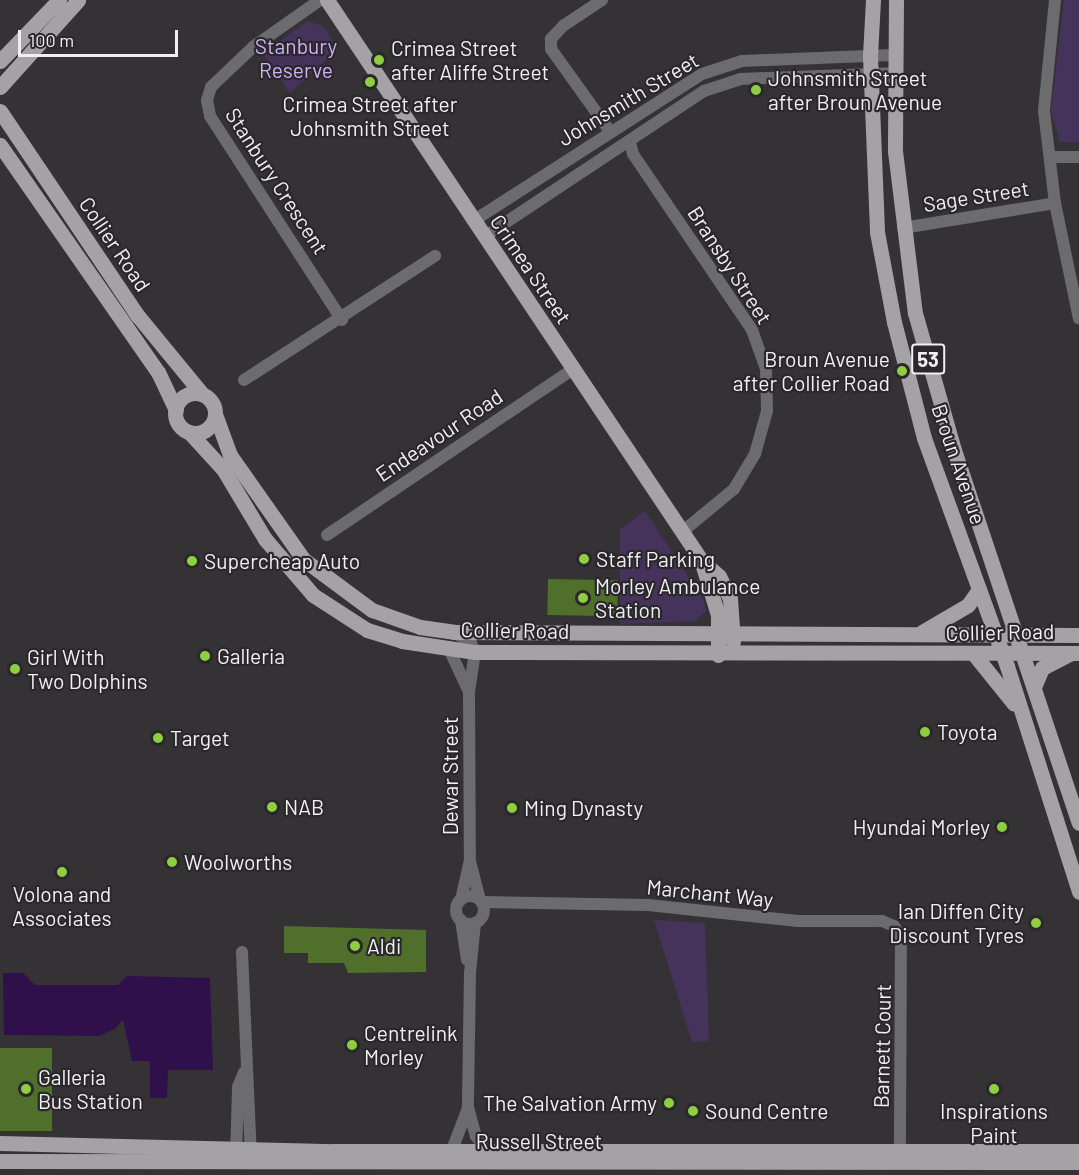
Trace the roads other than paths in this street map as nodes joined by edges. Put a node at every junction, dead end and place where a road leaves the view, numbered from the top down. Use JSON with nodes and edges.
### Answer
{"nodes":[{"id":1,"x":59,"y":0,"type":"edge"},
{"id":2,"x":78,"y":0,"type":"edge"},
{"id":3,"x":320,"y":0,"type":"edge"},
{"id":4,"x":327,"y":0,"type":"edge"},
{"id":5,"x":602,"y":0,"type":"edge"},
{"id":6,"x":873,"y":0,"type":"edge"},
{"id":7,"x":896,"y":0,"type":"edge"},
{"id":8,"x":1055,"y":0,"type":"edge"},
{"id":9,"x":892,"y":55,"type":"junction"},
{"id":10,"x":870,"y":56,"type":"junction"},
{"id":11,"x":0,"y":61,"type":"edge"},
{"id":12,"x":871,"y":72,"type":"junction"},
{"id":13,"x":893,"y":73,"type":"junction"},
{"id":14,"x":0,"y":87,"type":"edge"},
{"id":15,"x":0,"y":111,"type":"edge"},
{"id":16,"x":609,"y":130,"type":"junction"},
{"id":17,"x":630,"y":142,"type":"junction"},
{"id":18,"x":3,"y":145,"type":"edge"},
{"id":19,"x":1051,"y":157,"type":"junction"},
{"id":20,"x":1079,"y":157,"type":"edge"},
{"id":21,"x":1055,"y":203,"type":"junction"},
{"id":22,"x":473,"y":221,"type":"junction"},
{"id":23,"x":903,"y":228,"type":"junction"},
{"id":24,"x":484,"y":237,"type":"junction"},
{"id":25,"x":435,"y":256,"type":"dead end"},
{"id":26,"x":1078,"y":315,"type":"edge"},
{"id":27,"x":342,"y":320,"type":"junction"},
{"id":28,"x":573,"y":369,"type":"junction"},
{"id":29,"x":244,"y":381,"type":"dead end"},
{"id":30,"x":202,"y":394,"type":"junction"},
{"id":31,"x":176,"y":410,"type":"junction"},
{"id":32,"x":215,"y":414,"type":"junction"},
{"id":33,"x":189,"y":432,"type":"junction"},
{"id":34,"x":682,"y":532,"type":"junction"},
{"id":35,"x":327,"y":535,"type":"dead end"},
{"id":36,"x":978,"y":589,"type":"junction"},
{"id":37,"x":454,"y":632,"type":"junction"},
{"id":38,"x":725,"y":632,"type":"junction"},
{"id":39,"x":914,"y":635,"type":"junction"},
{"id":40,"x":994,"y":635,"type":"junction"},
{"id":41,"x":1016,"y":635,"type":"junction"},
{"id":42,"x":1079,"y":635,"type":"edge"},
{"id":43,"x":450,"y":651,"type":"junction"},
{"id":44,"x":476,"y":652,"type":"junction"},
{"id":45,"x":1001,"y":652,"type":"junction"},
{"id":46,"x":1021,"y":652,"type":"junction"},
{"id":47,"x":1076,"y":652,"type":"edge"},
{"id":48,"x":973,"y":653,"type":"junction"},
{"id":49,"x":718,"y":655,"type":"junction"},
{"id":50,"x":734,"y":655,"type":"junction"},
{"id":51,"x":1034,"y":687,"type":"junction"},
{"id":52,"x":469,"y":692,"type":"junction"},
{"id":53,"x":1026,"y":725,"type":"junction"},
{"id":54,"x":1079,"y":823,"type":"edge"},
{"id":55,"x":470,"y":860,"type":"junction"},
{"id":56,"x":1079,"y":892,"type":"edge"},
{"id":57,"x":460,"y":900,"type":"junction"},
{"id":58,"x":481,"y":901,"type":"junction"},
{"id":59,"x":514,"y":904,"type":"junction"},
{"id":60,"x":461,"y":920,"type":"junction"},
{"id":61,"x":479,"y":920,"type":"junction"},
{"id":62,"x":898,"y":932,"type":"joint"},
{"id":63,"x":242,"y":952,"type":"dead end"},
{"id":64,"x":470,"y":973,"type":"junction"},
{"id":65,"x":468,"y":1107,"type":"junction"},
{"id":66,"x":0,"y":1143,"type":"edge"},
{"id":67,"x":27,"y":1143,"type":"junction"},
{"id":68,"x":244,"y":1146,"type":"junction"},
{"id":69,"x":452,"y":1150,"type":"junction"},
{"id":70,"x":1079,"y":1151,"type":"edge"},
{"id":71,"x":477,"y":1154,"type":"junction"},
{"id":72,"x":900,"y":1155,"type":"junction"},
{"id":73,"x":0,"y":1161,"type":"edge"},
{"id":74,"x":40,"y":1161,"type":"junction"},
{"id":75,"x":1079,"y":1162,"type":"edge"},
{"id":76,"x":714,"y":1163,"type":"edge"},
{"id":77,"x":243,"y":1169,"type":"edge"}],
"edges":[{"from":1,"to":11,"type":"main road"},
{"from":2,"to":14,"type":"main road"},
{"from":3,"to":27,"type":"street","name":"Stanbury Crescent"},
{"from":4,"to":22,"type":"main road","name":"Crimea Street"},
{"from":5,"to":16,"type":"street"},
{"from":6,"to":10,"type":"main road","name":"Broun Avenue","number":"53"},
{"from":7,"to":9,"type":"main road","name":"Broun Avenue","number":"53"},
{"from":8,"to":19,"type":"street"},
{"from":9,"to":10,"type":"street","name":"Johnsmith Street"},
{"from":9,"to":13,"type":"main road","name":"Broun Avenue","number":"53"},
{"from":10,"to":12,"type":"main road","name":"Broun Avenue","number":"53"},
{"from":10,"to":16,"type":"street","name":"Johnsmith Street"},
{"from":12,"to":13,"type":"street","name":"Johnsmith Street"},
{"from":12,"to":17,"type":"street","name":"Johnsmith Street"},
{"from":12,"to":36,"type":"main road","name":"Broun Avenue","number":"53"},
{"from":13,"to":23,"type":"main road","name":"Broun Avenue","number":"53"},
{"from":15,"to":30,"type":"main road","name":"Collier Road"},
{"from":16,"to":22,"type":"street","name":"Johnsmith Street"},
{"from":17,"to":24,"type":"street","name":"Johnsmith Street"},
{"from":17,"to":34,"type":"street","name":"Bransby Street"},
{"from":18,"to":31,"type":"main road","name":"Collier Road"},
{"from":19,"to":20,"type":"street"},
{"from":19,"to":21,"type":"street"},
{"from":21,"to":23,"type":"street","name":"Sage Street"},
{"from":21,"to":26,"type":"street"},
{"from":22,"to":24,"type":"main road","name":"Crimea Street"},
{"from":23,"to":41,"type":"main road","name":"Broun Avenue","number":"53"},
{"from":24,"to":28,"type":"main road","name":"Crimea Street"},
{"from":25,"to":27,"type":"street"},
{"from":27,"to":29,"type":"street"},
{"from":28,"to":34,"type":"main road","name":"Crimea Street"},
{"from":28,"to":35,"type":"street","name":"Endeavour Road"},
{"from":30,"to":31,"type":"main road"},
{"from":30,"to":32,"type":"main road"},
{"from":31,"to":33,"type":"main road"},
{"from":32,"to":33,"type":"main road"},
{"from":32,"to":37,"type":"main road","name":"Collier Road"},
{"from":33,"to":43,"type":"main road","name":"Collier Road"},
{"from":34,"to":38,"type":"main road","name":"Crimea Street"},
{"from":36,"to":39,"type":"main road"},
{"from":36,"to":40,"type":"main road","name":"Broun Avenue","number":"53"},
{"from":37,"to":38,"type":"main road","name":"Collier Road"},
{"from":37,"to":44,"type":"street"},
{"from":38,"to":39,"type":"main road","name":"Collier Road"},
{"from":38,"to":49,"type":"main road","name":"Crimea Street"},
{"from":38,"to":50,"type":"main road","name":"Crimea Street"},
{"from":39,"to":40,"type":"main road","name":"Collier Road"},
{"from":40,"to":41,"type":"main road","name":"Collier Road"},
{"from":40,"to":45,"type":"main road","name":"Broun Avenue","number":"53"},
{"from":41,"to":42,"type":"main road","name":"Collier Road"},
{"from":41,"to":46,"type":"main road","name":"Broun Avenue","number":"53"},
{"from":43,"to":44,"type":"main road","name":"Collier Road"},
{"from":43,"to":52,"type":"street","name":"Dewar Street"},
{"from":44,"to":49,"type":"main road","name":"Collier Road"},
{"from":44,"to":52,"type":"street","name":"Dewar Street"},
{"from":45,"to":46,"type":"main road","name":"Collier Road"},
{"from":45,"to":48,"type":"main road","name":"Collier Road"},
{"from":45,"to":53,"type":"main road","name":"Broun Avenue","number":"53"},
{"from":46,"to":47,"type":"main road","name":"Collier Road"},
{"from":46,"to":51,"type":"main road","name":"Broun Avenue","number":"53"},
{"from":47,"to":51,"type":"main road"},
{"from":48,"to":50,"type":"main road","name":"Collier Road"},
{"from":48,"to":53,"type":"main road"},
{"from":49,"to":50,"type":"main road","name":"Collier Road"},
{"from":51,"to":54,"type":"main road","name":"Broun Avenue","number":"53"},
{"from":52,"to":55,"type":"street","name":"Dewar Street"},
{"from":53,"to":56,"type":"main road","name":"Broun Avenue","number":"53"},
{"from":55,"to":57,"type":"street","name":"Dewar Street"},
{"from":55,"to":58,"type":"street","name":"Dewar Street"},
{"from":57,"to":58,"type":"street"},
{"from":57,"to":60,"type":"street"},
{"from":58,"to":59,"type":"street","name":"Marchant Way"},
{"from":58,"to":61,"type":"street"},
{"from":59,"to":61,"type":"street","name":"Marchant Way"},
{"from":59,"to":62,"type":"street","name":"Marchant Way"},
{"from":60,"to":61,"type":"street"},
{"from":60,"to":64,"type":"street"},
{"from":61,"to":64,"type":"street"},
{"from":62,"to":72,"type":"street","name":"Barnett Court"},
{"from":63,"to":68,"type":"street"},
{"from":64,"to":65,"type":"street"},
{"from":65,"to":69,"type":"street"},
{"from":65,"to":71,"type":"street"},
{"from":66,"to":67,"type":"main road","name":"Russell Street"},
{"from":67,"to":68,"type":"main road","name":"Russell Street"},
{"from":67,"to":74,"type":"main road"},
{"from":68,"to":69,"type":"main road","name":"Russell Street"},
{"from":68,"to":77,"type":"street"},
{"from":69,"to":71,"type":"main road","name":"Russell Street"},
{"from":70,"to":72,"type":"main road","name":"Russell Street"},
{"from":71,"to":76,"type":"main road","name":"Russell Street"},
{"from":71,"to":77,"type":"main road","name":"Russell Street"},
{"from":72,"to":75,"type":"main road","name":"Russell Street"},
{"from":72,"to":76,"type":"main road","name":"Russell Street"},
{"from":73,"to":74,"type":"main road","name":"Russell Street"},
{"from":74,"to":77,"type":"main road","name":"Russell Street"}]}
